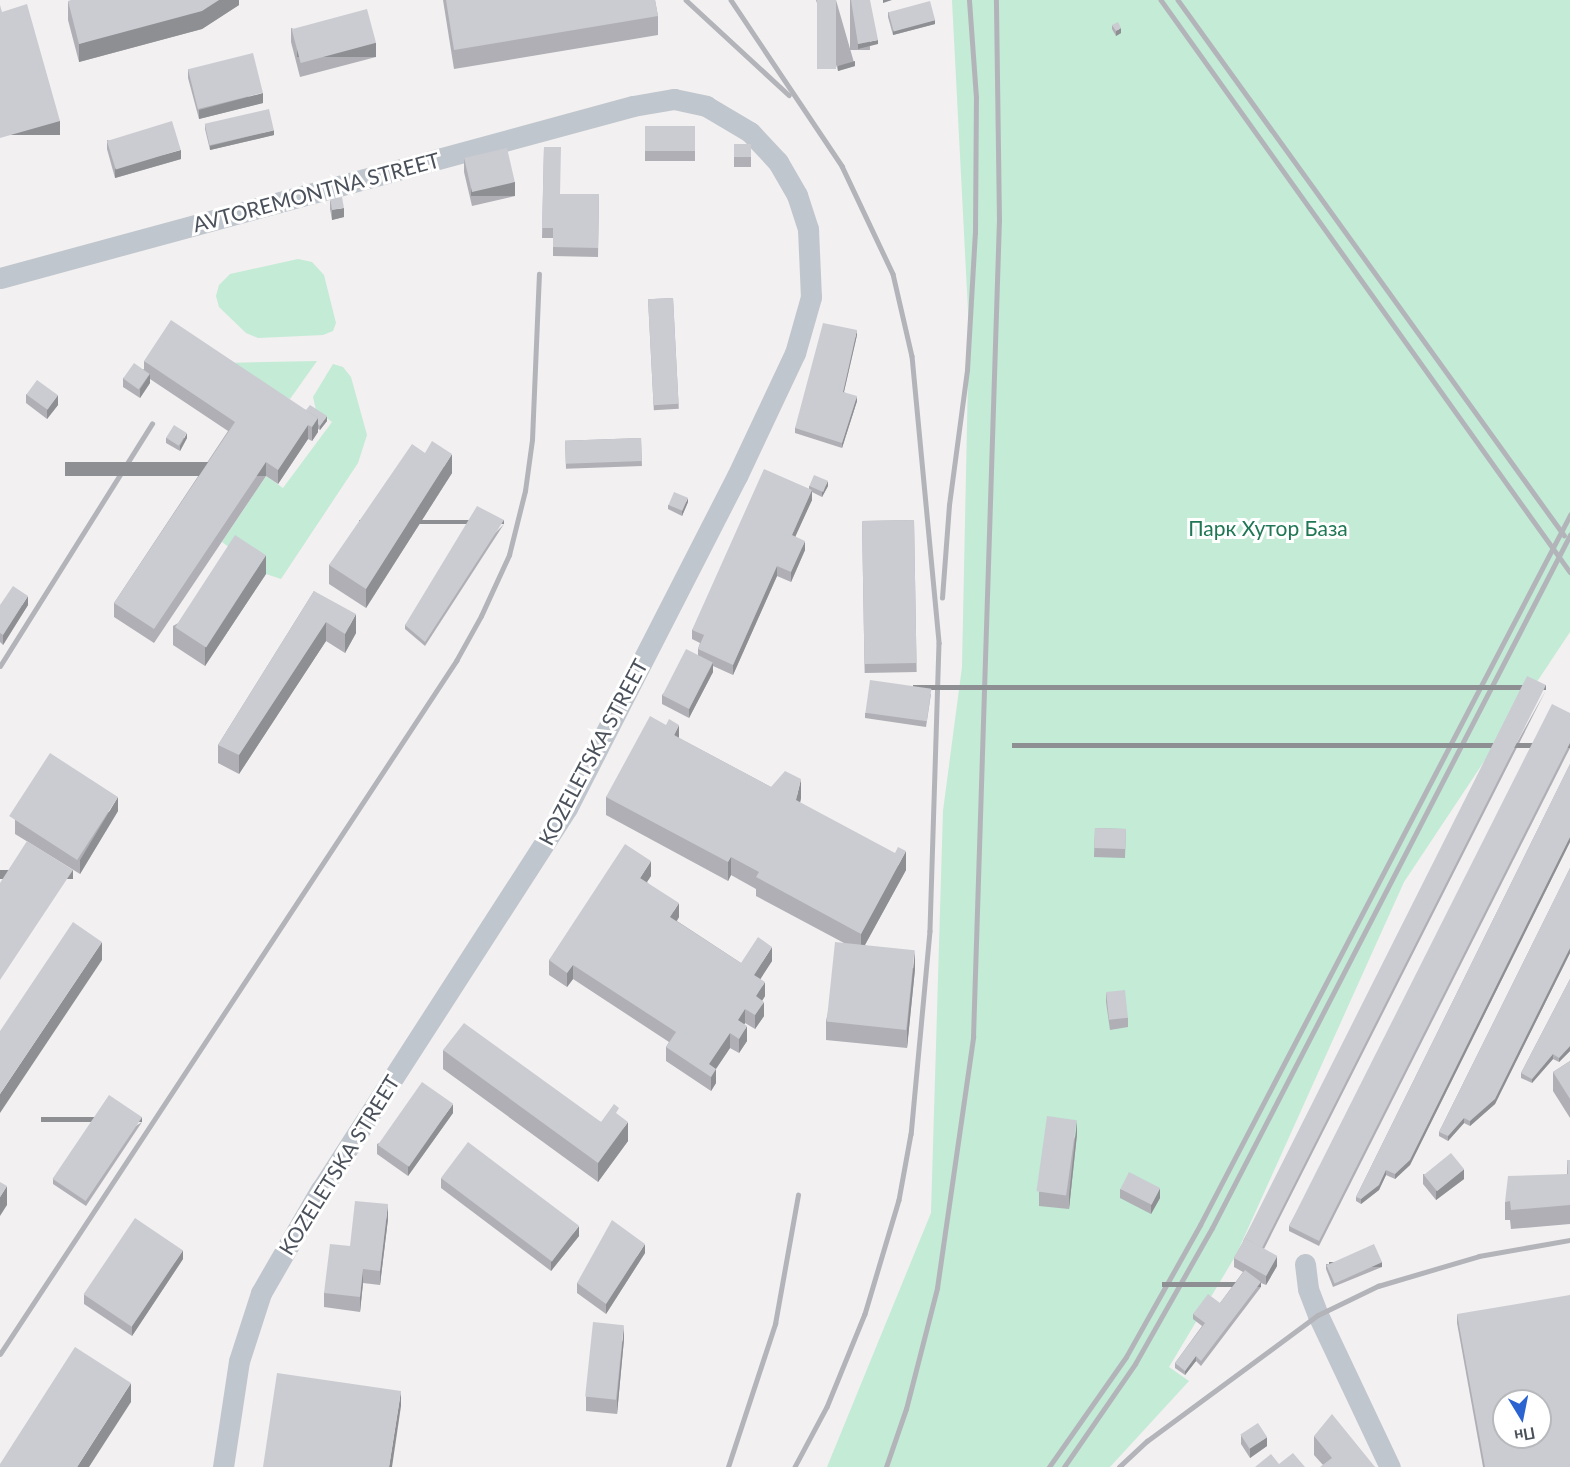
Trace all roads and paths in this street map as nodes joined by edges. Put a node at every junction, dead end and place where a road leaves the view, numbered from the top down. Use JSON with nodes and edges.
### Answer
{"nodes":[{"id":1,"x":633,"y":106,"type":"joint"},
{"id":2,"x":0,"y":278,"type":"edge"},
{"id":3,"x":1305,"y":1264,"type":"dead end"},
{"id":4,"x":223,"y":1467,"type":"edge"},
{"id":5,"x":1390,"y":1467,"type":"edge"}],
"edges":[{"from":1,"to":2,"type":"street","name":"AVTOREMONTNA STREET"},
{"from":1,"to":4,"type":"street","name":"KOZELETSKA STREET"},
{"from":3,"to":5,"type":"street"}]}
